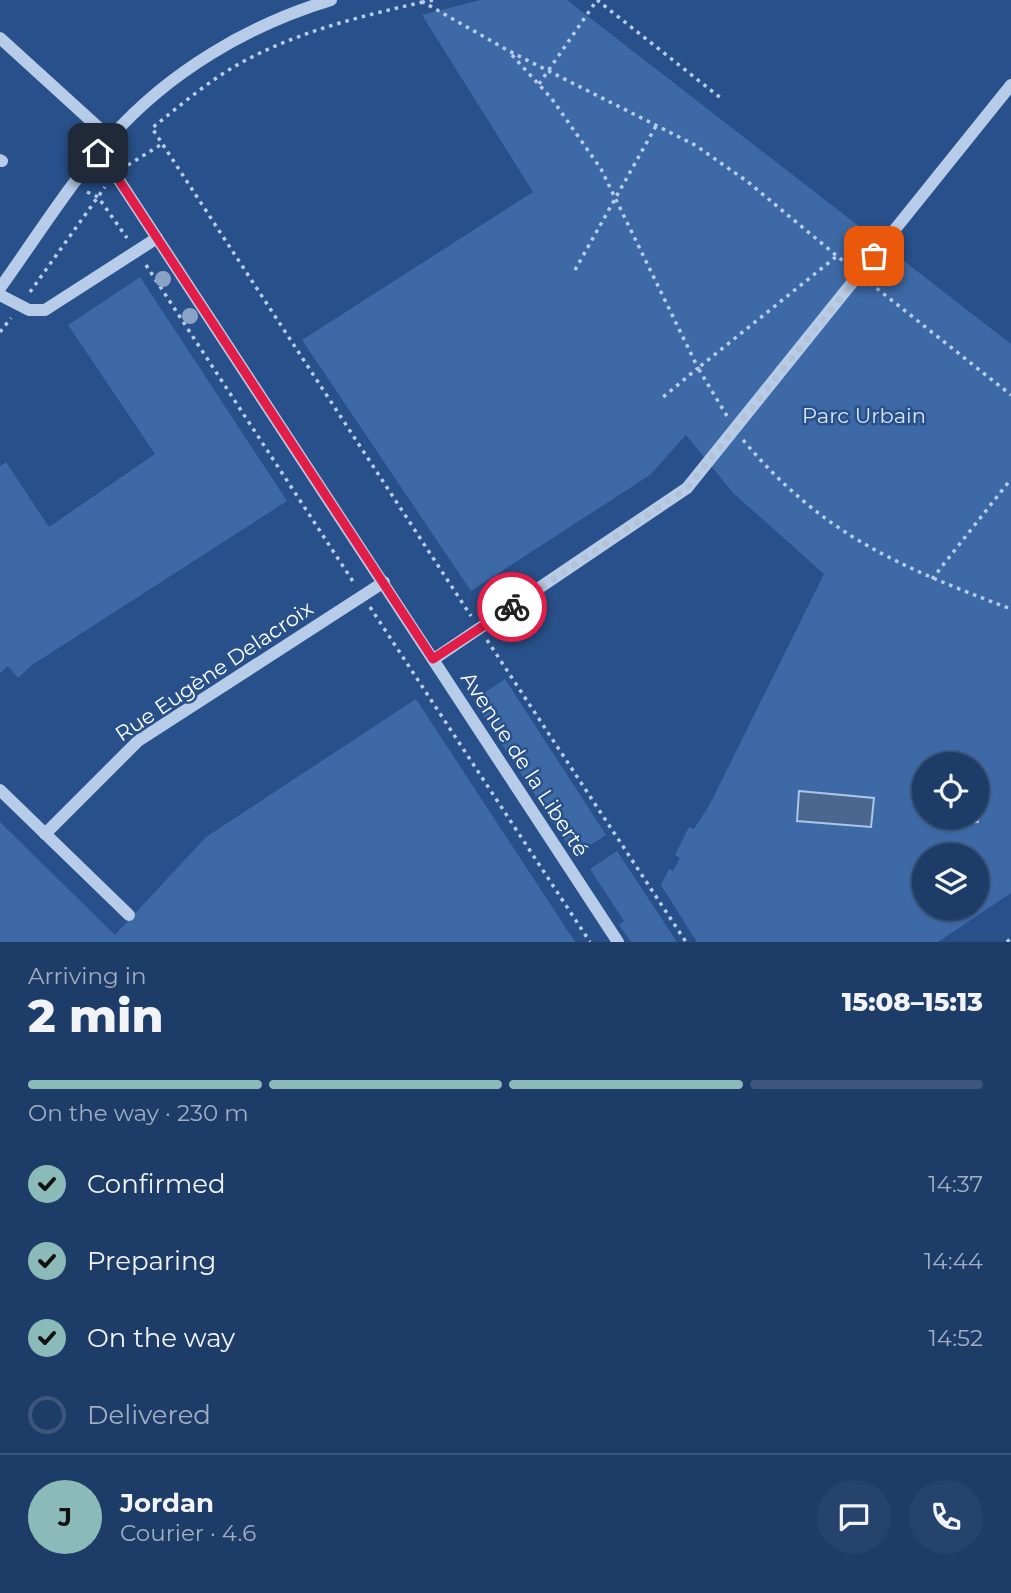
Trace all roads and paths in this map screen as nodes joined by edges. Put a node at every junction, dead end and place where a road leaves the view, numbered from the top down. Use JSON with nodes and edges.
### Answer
{"nodes":[{"id":1,"x":331,"y":0,"type":"edge"},
{"id":2,"x":433,"y":0,"type":"edge"},
{"id":3,"x":423,"y":2,"type":"junction"},
{"id":4,"x":0,"y":38,"type":"edge"},
{"id":5,"x":509,"y":51,"type":"junction"},
{"id":6,"x":548,"y":70,"type":"junction"},
{"id":7,"x":539,"y":84,"type":"junction"},
{"id":8,"x":1011,"y":85,"type":"edge"},
{"id":9,"x":722,"y":99,"type":"dead end"},
{"id":10,"x":656,"y":126,"type":"junction"},
{"id":11,"x":110,"y":138,"type":"junction"},
{"id":12,"x":162,"y":144,"type":"junction"},
{"id":13,"x":98,"y":153,"type":"junction"},
{"id":14,"x":115,"y":174,"type":"junction"},
{"id":15,"x":74,"y":186,"type":"junction"},
{"id":16,"x":617,"y":196,"type":"junction"},
{"id":17,"x":98,"y":197,"type":"junction"},
{"id":18,"x":157,"y":238,"type":"junction"},
{"id":19,"x":136,"y":251,"type":"junction"},
{"id":20,"x":837,"y":256,"type":"junction"},
{"id":21,"x":575,"y":270,"type":"dead end"},
{"id":22,"x":859,"y":274,"type":"junction"},
{"id":23,"x":0,"y":288,"type":"edge"},
{"id":24,"x":0,"y":295,"type":"edge"},
{"id":25,"x":20,"y":305,"type":"junction"},
{"id":26,"x":0,"y":332,"type":"edge"},
{"id":27,"x":698,"y":368,"type":"junction"},
{"id":28,"x":1011,"y":395,"type":"edge"},
{"id":29,"x":662,"y":398,"type":"dead end"},
{"id":30,"x":734,"y":430,"type":"junction"},
{"id":31,"x":1011,"y":480,"type":"edge"},
{"id":32,"x":932,"y":579,"type":"junction"},
{"id":33,"x":384,"y":582,"type":"junction"},
{"id":34,"x":362,"y":596,"type":"junction"},
{"id":35,"x":1011,"y":609,"type":"edge"},
{"id":36,"x":479,"y":628,"type":"junction"},
{"id":37,"x":433,"y":659,"type":"junction"},
{"id":38,"x":0,"y":790,"type":"edge"},
{"id":39,"x":45,"y":834,"type":"junction"},
{"id":40,"x":129,"y":915,"type":"dead end"},
{"id":41,"x":1011,"y":937,"type":"edge"},
{"id":42,"x":590,"y":942,"type":"edge"},
{"id":43,"x":618,"y":942,"type":"edge"},
{"id":44,"x":686,"y":942,"type":"edge"},
{"id":45,"x":1007,"y":942,"type":"edge"}],
"edges":[{"from":1,"to":11,"type":"street"},
{"from":2,"to":3,"type":"path"},
{"from":3,"to":5,"type":"path"},
{"from":3,"to":12,"type":"path"},
{"from":4,"to":11,"type":"street"},
{"from":5,"to":6,"type":"path"},
{"from":5,"to":7,"type":"path"},
{"from":6,"to":7,"type":"path"},
{"from":6,"to":9,"type":"path"},
{"from":6,"to":10,"type":"path"},
{"from":7,"to":16,"type":"path"},
{"from":8,"to":22,"type":"street"},
{"from":10,"to":16,"type":"path"},
{"from":10,"to":20,"type":"path"},
{"from":11,"to":13,"type":"street"},
{"from":12,"to":14,"type":"path"},
{"from":12,"to":36,"type":"path"},
{"from":13,"to":14,"type":"street","name":"Avenue de la Liberté"},
{"from":13,"to":15,"type":"street"},
{"from":14,"to":17,"type":"path"},
{"from":14,"to":18,"type":"street","name":"Avenue de la Liberté"},
{"from":15,"to":17,"type":"path"},
{"from":15,"to":23,"type":"street"},
{"from":16,"to":21,"type":"path"},
{"from":16,"to":27,"type":"path"},
{"from":17,"to":19,"type":"path"},
{"from":17,"to":25,"type":"path"},
{"from":18,"to":19,"type":"street"},
{"from":18,"to":33,"type":"street","name":"Avenue de la Liberté"},
{"from":19,"to":25,"type":"street"},
{"from":19,"to":34,"type":"path"},
{"from":20,"to":22,"type":"path"},
{"from":20,"to":27,"type":"path"},
{"from":22,"to":28,"type":"path"},
{"from":22,"to":30,"type":"street"},
{"from":24,"to":25,"type":"street"},
{"from":25,"to":26,"type":"path"},
{"from":27,"to":29,"type":"path"},
{"from":27,"to":30,"type":"path"},
{"from":30,"to":32,"type":"path"},
{"from":30,"to":36,"type":"street"},
{"from":31,"to":32,"type":"path"},
{"from":32,"to":35,"type":"path"},
{"from":33,"to":34,"type":"street","name":"Rue Eugène Delacroix"},
{"from":33,"to":37,"type":"street","name":"Avenue de la Liberté"},
{"from":34,"to":39,"type":"street","name":"Rue Eugène Delacroix"},
{"from":34,"to":42,"type":"path"},
{"from":36,"to":37,"type":"street"},
{"from":36,"to":44,"type":"path"},
{"from":37,"to":43,"type":"street","name":"Avenue de la Liberté"},
{"from":38,"to":39,"type":"street"},
{"from":39,"to":40,"type":"street"},
{"from":41,"to":45,"type":"path"}]}
